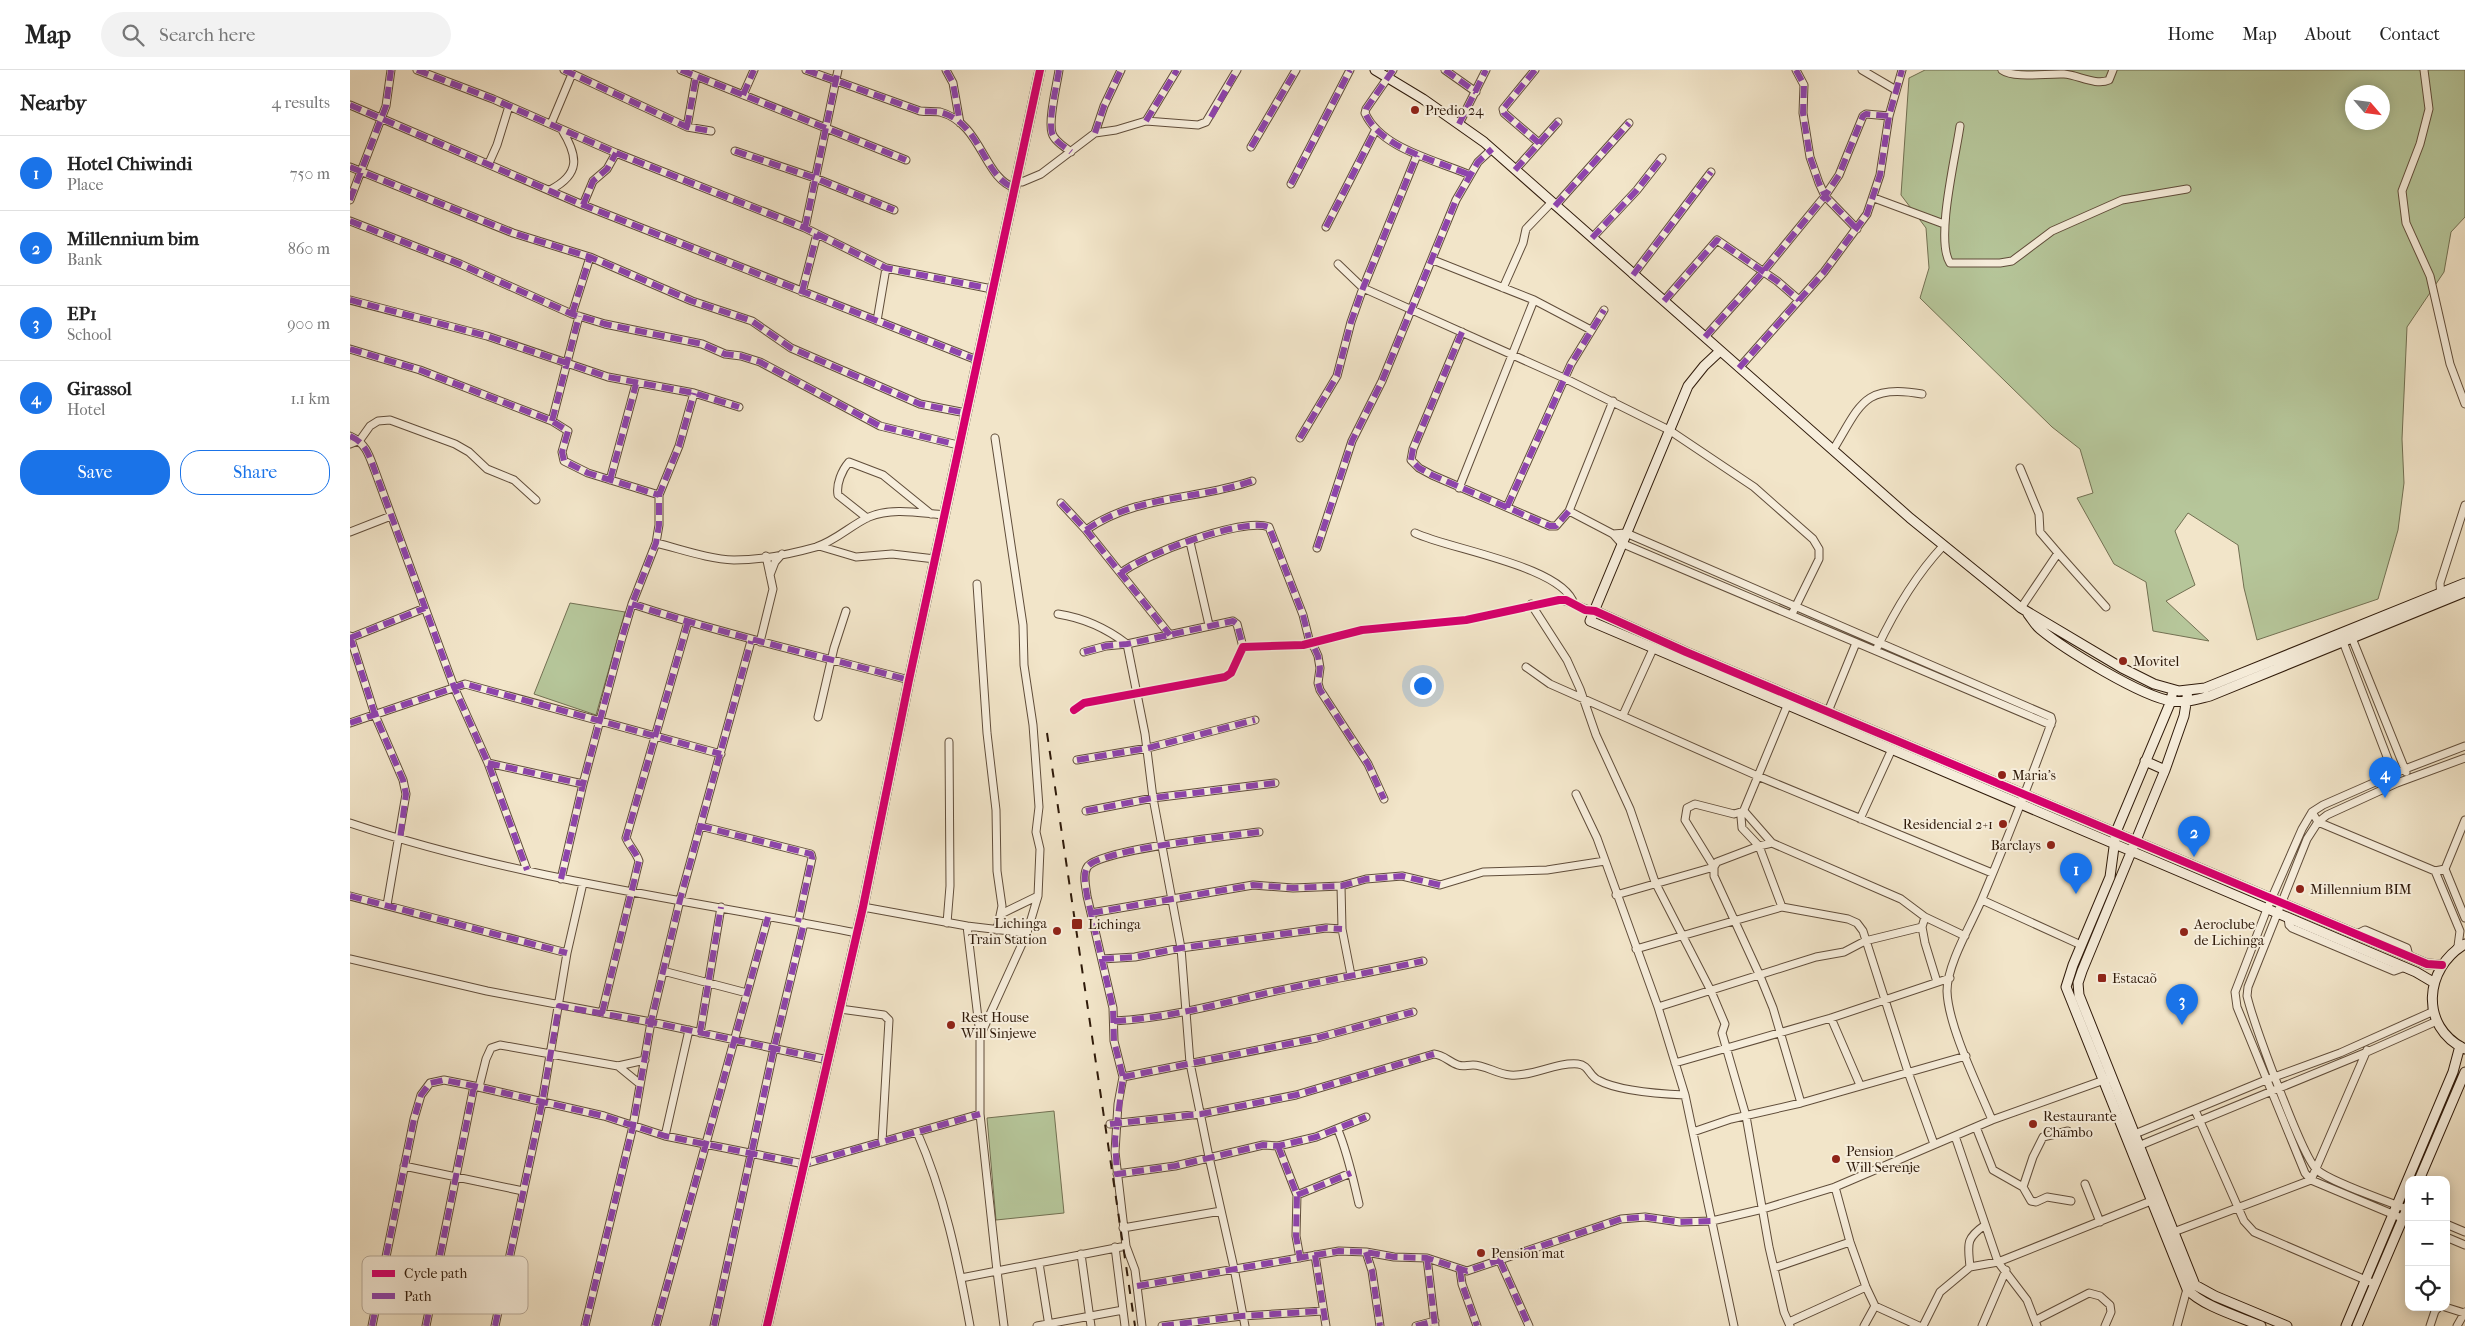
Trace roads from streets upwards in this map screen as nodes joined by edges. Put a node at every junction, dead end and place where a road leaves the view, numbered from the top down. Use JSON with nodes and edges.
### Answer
{"nodes":[{"id":1,"x":392,"y":70,"type":"edge"},
{"id":2,"x":417,"y":70,"type":"edge"},
{"id":3,"x":564,"y":70,"type":"edge"},
{"id":4,"x":681,"y":70,"type":"edge"},
{"id":5,"x":754,"y":70,"type":"edge"},
{"id":6,"x":806,"y":70,"type":"edge"},
{"id":7,"x":838,"y":70,"type":"edge"},
{"id":8,"x":946,"y":70,"type":"edge"},
{"id":9,"x":1040,"y":70,"type":"edge"},
{"id":10,"x":1059,"y":70,"type":"edge"},
{"id":11,"x":1121,"y":70,"type":"edge"},
{"id":12,"x":1177,"y":70,"type":"edge"},
{"id":13,"x":1237,"y":70,"type":"edge"},
{"id":14,"x":1296,"y":70,"type":"edge"},
{"id":15,"x":1350,"y":70,"type":"edge"},
{"id":16,"x":1375,"y":70,"type":"edge"},
{"id":17,"x":1445,"y":70,"type":"edge"},
{"id":18,"x":1486,"y":70,"type":"edge"},
{"id":19,"x":1534,"y":70,"type":"edge"},
{"id":20,"x":1796,"y":70,"type":"edge"},
{"id":21,"x":1862,"y":70,"type":"edge"},
{"id":22,"x":1902,"y":70,"type":"edge"},
{"id":23,"x":2002,"y":70,"type":"edge"},
{"id":24,"x":2114,"y":70,"type":"edge"},
{"id":25,"x":2424,"y":70,"type":"edge"},
{"id":26,"x":572,"y":74,"type":"junction"},
{"id":27,"x":1390,"y":74,"type":"edge"},
{"id":28,"x":696,"y":77,"type":"junction"},
{"id":29,"x":836,"y":81,"type":"junction"},
{"id":30,"x":1896,"y":90,"type":"junction"},
{"id":31,"x":1476,"y":92,"type":"junction"},
{"id":32,"x":743,"y":95,"type":"junction"},
{"id":33,"x":350,"y":105,"type":"edge"},
{"id":34,"x":509,"y":106,"type":"junction"},
{"id":35,"x":1889,"y":116,"type":"junction"},
{"id":36,"x":381,"y":120,"type":"junction"},
{"id":37,"x":1146,"y":121,"type":"junction"},
{"id":38,"x":1558,"y":122,"type":"dead end"},
{"id":39,"x":960,"y":123,"type":"junction"},
{"id":40,"x":1629,"y":123,"type":"dead end"},
{"id":41,"x":551,"y":124,"type":"junction"},
{"id":42,"x":1459,"y":124,"type":"junction"},
{"id":43,"x":826,"y":126,"type":"junction"},
{"id":44,"x":1960,"y":126,"type":"dead end"},
{"id":45,"x":687,"y":127,"type":"junction"},
{"id":46,"x":562,"y":129,"type":"junction"},
{"id":47,"x":711,"y":131,"type":"dead end"},
{"id":48,"x":1375,"y":131,"type":"junction"},
{"id":49,"x":1095,"y":133,"type":"junction"},
{"id":50,"x":1539,"y":142,"type":"junction"},
{"id":51,"x":1251,"y":147,"type":"dead end"},
{"id":52,"x":1492,"y":149,"type":"junction"},
{"id":53,"x":736,"y":152,"type":"dead end"},
{"id":54,"x":1071,"y":152,"type":"junction"},
{"id":55,"x":616,"y":153,"type":"junction"},
{"id":56,"x":1417,"y":155,"type":"junction"},
{"id":57,"x":1662,"y":158,"type":"dead end"},
{"id":58,"x":906,"y":160,"type":"dead end"},
{"id":59,"x":489,"y":163,"type":"junction"},
{"id":60,"x":350,"y":167,"type":"edge"},
{"id":61,"x":1515,"y":170,"type":"junction"},
{"id":62,"x":362,"y":171,"type":"junction"},
{"id":63,"x":1711,"y":172,"type":"dead end"},
{"id":64,"x":1470,"y":174,"type":"junction"},
{"id":65,"x":815,"y":178,"type":"junction"},
{"id":66,"x":1291,"y":184,"type":"dead end"},
{"id":67,"x":1015,"y":185,"type":"junction"},
{"id":68,"x":2187,"y":189,"type":"dead end"},
{"id":69,"x":550,"y":190,"type":"junction"},
{"id":70,"x":1825,"y":196,"type":"junction"},
{"id":71,"x":1874,"y":198,"type":"junction"},
{"id":72,"x":350,"y":200,"type":"edge"},
{"id":73,"x":1553,"y":204,"type":"junction"},
{"id":74,"x":583,"y":205,"type":"junction"},
{"id":75,"x":894,"y":210,"type":"dead end"},
{"id":76,"x":350,"y":221,"type":"edge"},
{"id":77,"x":1944,"y":224,"type":"junction"},
{"id":78,"x":1326,"y":227,"type":"dead end"},
{"id":79,"x":805,"y":228,"type":"junction"},
{"id":80,"x":1857,"y":229,"type":"junction"},
{"id":81,"x":818,"y":234,"type":"junction"},
{"id":82,"x":1592,"y":238,"type":"junction"},
{"id":83,"x":590,"y":257,"type":"junction"},
{"id":84,"x":1433,"y":260,"type":"junction"},
{"id":85,"x":1338,"y":264,"type":"dead end"},
{"id":86,"x":886,"y":268,"type":"junction"},
{"id":87,"x":1762,"y":273,"type":"junction"},
{"id":88,"x":1634,"y":275,"type":"junction"},
{"id":89,"x":1363,"y":288,"type":"junction"},
{"id":90,"x":1503,"y":288,"type":"junction"},
{"id":91,"x":992,"y":289,"type":"junction"},
{"id":92,"x":802,"y":292,"type":"junction"},
{"id":93,"x":350,"y":300,"type":"edge"},
{"id":94,"x":1534,"y":300,"type":"junction"},
{"id":95,"x":1799,"y":300,"type":"junction"},
{"id":96,"x":1664,"y":301,"type":"junction"},
{"id":97,"x":1412,"y":310,"type":"junction"},
{"id":98,"x":1604,"y":310,"type":"dead end"},
{"id":99,"x":575,"y":315,"type":"junction"},
{"id":100,"x":877,"y":321,"type":"junction"},
{"id":101,"x":1591,"y":330,"type":"junction"},
{"id":102,"x":1462,"y":332,"type":"junction"},
{"id":103,"x":1705,"y":337,"type":"junction"},
{"id":104,"x":350,"y":349,"type":"edge"},
{"id":105,"x":1720,"y":351,"type":"junction"},
{"id":106,"x":1512,"y":355,"type":"junction"},
{"id":107,"x":977,"y":360,"type":"junction"},
{"id":108,"x":568,"y":366,"type":"junction"},
{"id":109,"x":1739,"y":368,"type":"junction"},
{"id":110,"x":1564,"y":378,"type":"junction"},
{"id":111,"x":2456,"y":382,"type":"junction"},
{"id":112,"x":2465,"y":383,"type":"edge"},
{"id":113,"x":636,"y":384,"type":"junction"},
{"id":114,"x":694,"y":394,"type":"junction"},
{"id":115,"x":1922,"y":394,"type":"dead end"},
{"id":116,"x":1613,"y":401,"type":"junction"},
{"id":117,"x":2465,"y":404,"type":"edge"},
{"id":118,"x":739,"y":408,"type":"dead end"},
{"id":119,"x":966,"y":413,"type":"junction"},
{"id":120,"x":552,"y":421,"type":"junction"},
{"id":121,"x":1669,"y":430,"type":"junction"},
{"id":122,"x":350,"y":436,"type":"edge"},
{"id":123,"x":995,"y":438,"type":"dead end"},
{"id":124,"x":1300,"y":438,"type":"dead end"},
{"id":125,"x":360,"y":440,"type":"junction"},
{"id":126,"x":350,"y":444,"type":"edge"},
{"id":127,"x":958,"y":445,"type":"junction"},
{"id":128,"x":1833,"y":450,"type":"junction"},
{"id":129,"x":2020,"y":468,"type":"dead end"},
{"id":130,"x":610,"y":480,"type":"junction"},
{"id":131,"x":1252,"y":482,"type":"dead end"},
{"id":132,"x":1459,"y":488,"type":"junction"},
{"id":133,"x":659,"y":495,"type":"junction"},
{"id":134,"x":536,"y":500,"type":"dead end"},
{"id":135,"x":1061,"y":503,"type":"dead end"},
{"id":136,"x":2465,"y":505,"type":"edge"},
{"id":137,"x":1507,"y":507,"type":"junction"},
{"id":138,"x":1569,"y":511,"type":"junction"},
{"id":139,"x":930,"y":514,"type":"junction"},
{"id":140,"x":944,"y":515,"type":"junction"},
{"id":141,"x":392,"y":516,"type":"junction"},
{"id":142,"x":867,"y":518,"type":"junction"},
{"id":143,"x":1086,"y":530,"type":"junction"},
{"id":144,"x":350,"y":532,"type":"edge"},
{"id":145,"x":1415,"y":533,"type":"dead end"},
{"id":146,"x":1626,"y":533,"type":"junction"},
{"id":147,"x":1613,"y":534,"type":"junction"},
{"id":148,"x":1190,"y":542,"type":"junction"},
{"id":149,"x":656,"y":543,"type":"junction"},
{"id":150,"x":1621,"y":543,"type":"junction"},
{"id":151,"x":819,"y":546,"type":"junction"},
{"id":152,"x":1943,"y":546,"type":"junction"},
{"id":153,"x":1317,"y":548,"type":"dead end"},
{"id":154,"x":2058,"y":553,"type":"junction"},
{"id":155,"x":782,"y":554,"type":"junction"},
{"id":156,"x":766,"y":556,"type":"junction"},
{"id":157,"x":935,"y":559,"type":"junction"},
{"id":158,"x":1121,"y":573,"type":"junction"},
{"id":159,"x":770,"y":575,"type":"junction"},
{"id":160,"x":2465,"y":582,"type":"edge"},
{"id":161,"x":977,"y":584,"type":"dead end"},
{"id":162,"x":2465,"y":592,"type":"edge"},
{"id":163,"x":2441,"y":597,"type":"junction"},
{"id":164,"x":632,"y":604,"type":"junction"},
{"id":165,"x":1531,"y":604,"type":"junction"},
{"id":166,"x":1574,"y":604,"type":"junction"},
{"id":167,"x":1796,"y":606,"type":"junction"},
{"id":168,"x":2106,"y":607,"type":"dead end"},
{"id":169,"x":425,"y":608,"type":"junction"},
{"id":170,"x":1585,"y":610,"type":"junction"},
{"id":171,"x":1595,"y":610,"type":"junction"},
{"id":172,"x":846,"y":611,"type":"dead end"},
{"id":173,"x":2024,"y":611,"type":"junction"},
{"id":174,"x":1058,"y":614,"type":"dead end"},
{"id":175,"x":1792,"y":614,"type":"junction"},
{"id":176,"x":1590,"y":621,"type":"junction"},
{"id":177,"x":1828,"y":621,"type":"junction"},
{"id":178,"x":688,"y":622,"type":"junction"},
{"id":179,"x":1209,"y":625,"type":"junction"},
{"id":180,"x":1825,"y":629,"type":"junction"},
{"id":181,"x":1170,"y":635,"type":"junction"},
{"id":182,"x":2351,"y":635,"type":"junction"},
{"id":183,"x":350,"y":637,"type":"edge"},
{"id":184,"x":2342,"y":639,"type":"junction"},
{"id":185,"x":751,"y":641,"type":"junction"},
{"id":186,"x":760,"y":642,"type":"junction"},
{"id":187,"x":1310,"y":643,"type":"junction"},
{"id":188,"x":1879,"y":643,"type":"junction"},
{"id":189,"x":1127,"y":644,"type":"junction"},
{"id":190,"x":1856,"y":644,"type":"junction"},
{"id":191,"x":1244,"y":647,"type":"junction"},
{"id":192,"x":2087,"y":647,"type":"junction"},
{"id":193,"x":1653,"y":649,"type":"junction"},
{"id":194,"x":1084,"y":652,"type":"dead end"},
{"id":195,"x":1875,"y":652,"type":"junction"},
{"id":196,"x":2082,"y":657,"type":"junction"},
{"id":197,"x":832,"y":659,"type":"junction"},
{"id":198,"x":1526,"y":667,"type":"dead end"},
{"id":199,"x":2122,"y":668,"type":"junction"},
{"id":200,"x":1739,"y":674,"type":"junction"},
{"id":201,"x":2117,"y":677,"type":"junction"},
{"id":202,"x":909,"y":680,"type":"junction"},
{"id":203,"x":2232,"y":682,"type":"junction"},
{"id":204,"x":1735,"y":684,"type":"junction"},
{"id":205,"x":454,"y":687,"type":"junction"},
{"id":206,"x":2173,"y":690,"type":"junction"},
{"id":207,"x":2188,"y":691,"type":"junction"},
{"id":208,"x":1136,"y":692,"type":"junction"},
{"id":209,"x":1584,"y":698,"type":"junction"},
{"id":210,"x":2171,"y":701,"type":"junction"},
{"id":211,"x":2187,"y":702,"type":"junction"},
{"id":212,"x":1787,"y":706,"type":"junction"},
{"id":213,"x":2378,"y":706,"type":"junction"},
{"id":214,"x":1074,"y":710,"type":"dead end"},
{"id":215,"x":2369,"y":710,"type":"junction"},
{"id":216,"x":1828,"y":711,"type":"junction"},
{"id":217,"x":375,"y":715,"type":"junction"},
{"id":218,"x":1623,"y":715,"type":"junction"},
{"id":219,"x":818,"y":717,"type":"dead end"},
{"id":220,"x":600,"y":719,"type":"junction"},
{"id":221,"x":1255,"y":720,"type":"dead end"},
{"id":222,"x":1823,"y":721,"type":"junction"},
{"id":223,"x":350,"y":724,"type":"edge"},
{"id":224,"x":2051,"y":725,"type":"junction"},
{"id":225,"x":655,"y":735,"type":"junction"},
{"id":226,"x":949,"y":742,"type":"dead end"},
{"id":227,"x":2464,"y":746,"type":"edge"},
{"id":228,"x":1148,"y":748,"type":"junction"},
{"id":229,"x":1892,"y":749,"type":"junction"},
{"id":230,"x":1920,"y":750,"type":"junction"},
{"id":231,"x":721,"y":754,"type":"junction"},
{"id":232,"x":2465,"y":754,"type":"edge"},
{"id":233,"x":2465,"y":758,"type":"edge"},
{"id":234,"x":1915,"y":759,"type":"junction"},
{"id":235,"x":1077,"y":760,"type":"dead end"},
{"id":236,"x":2144,"y":761,"type":"junction"},
{"id":237,"x":488,"y":763,"type":"junction"},
{"id":238,"x":2405,"y":769,"type":"junction"},
{"id":239,"x":2165,"y":770,"type":"junction"},
{"id":240,"x":2394,"y":774,"type":"junction"},
{"id":241,"x":1979,"y":775,"type":"junction"},
{"id":242,"x":1760,"y":777,"type":"junction"},
{"id":243,"x":2408,"y":779,"type":"junction"},
{"id":244,"x":1275,"y":783,"type":"dead end"},
{"id":245,"x":2397,"y":783,"type":"junction"},
{"id":246,"x":583,"y":784,"type":"junction"},
{"id":247,"x":1976,"y":785,"type":"junction"},
{"id":248,"x":1576,"y":794,"type":"dead end"},
{"id":249,"x":2025,"y":794,"type":"junction"},
{"id":250,"x":1153,"y":798,"type":"junction"},
{"id":251,"x":1384,"y":799,"type":"dead end"},
{"id":252,"x":2021,"y":804,"type":"junction"},
{"id":253,"x":1086,"y":811,"type":"dead end"},
{"id":254,"x":1744,"y":811,"type":"junction"},
{"id":255,"x":2312,"y":812,"type":"junction"},
{"id":256,"x":1860,"y":819,"type":"junction"},
{"id":257,"x":2465,"y":820,"type":"edge"},
{"id":258,"x":350,"y":822,"type":"edge"},
{"id":259,"x":2318,"y":822,"type":"junction"},
{"id":260,"x":700,"y":826,"type":"junction"},
{"id":261,"x":1259,"y":832,"type":"dead end"},
{"id":262,"x":2116,"y":832,"type":"junction"},
{"id":263,"x":400,"y":839,"type":"junction"},
{"id":264,"x":2135,"y":840,"type":"junction"},
{"id":265,"x":1772,"y":843,"type":"junction"},
{"id":266,"x":1161,"y":844,"type":"junction"},
{"id":267,"x":2115,"y":844,"type":"junction"},
{"id":268,"x":1759,"y":846,"type":"junction"},
{"id":269,"x":2130,"y":851,"type":"junction"},
{"id":270,"x":1605,"y":861,"type":"junction"},
{"id":271,"x":1714,"y":867,"type":"junction"},
{"id":272,"x":2203,"y":868,"type":"junction"},
{"id":273,"x":2445,"y":869,"type":"junction"},
{"id":274,"x":527,"y":870,"type":"junction"},
{"id":275,"x":2436,"y":871,"type":"junction"},
{"id":276,"x":1992,"y":873,"type":"junction"},
{"id":277,"x":561,"y":878,"type":"junction"},
{"id":278,"x":2198,"y":880,"type":"junction"},
{"id":279,"x":1655,"y":882,"type":"junction"},
{"id":280,"x":583,"y":883,"type":"junction"},
{"id":281,"x":1341,"y":886,"type":"junction"},
{"id":282,"x":631,"y":892,"type":"junction"},
{"id":283,"x":1616,"y":895,"type":"junction"},
{"id":284,"x":350,"y":896,"type":"edge"},
{"id":285,"x":1038,"y":896,"type":"junction"},
{"id":286,"x":2272,"y":898,"type":"junction"},
{"id":287,"x":1172,"y":899,"type":"junction"},
{"id":288,"x":680,"y":900,"type":"junction"},
{"id":289,"x":1982,"y":900,"type":"junction"},
{"id":290,"x":2282,"y":902,"type":"junction"},
{"id":291,"x":387,"y":905,"type":"junction"},
{"id":292,"x":722,"y":907,"type":"junction"},
{"id":293,"x":863,"y":907,"type":"junction"},
{"id":294,"x":1782,"y":907,"type":"junction"},
{"id":295,"x":2267,"y":909,"type":"junction"},
{"id":296,"x":1091,"y":913,"type":"junction"},
{"id":297,"x":1001,"y":914,"type":"junction"},
{"id":298,"x":2278,"y":914,"type":"junction"},
{"id":299,"x":2464,"y":915,"type":"edge"},
{"id":300,"x":2454,"y":916,"type":"junction"},
{"id":301,"x":768,"y":917,"type":"junction"},
{"id":302,"x":1925,"y":917,"type":"junction"},
{"id":303,"x":2288,"y":918,"type":"junction"},
{"id":304,"x":1734,"y":919,"type":"junction"},
{"id":305,"x":801,"y":922,"type":"junction"},
{"id":306,"x":947,"y":923,"type":"junction"},
{"id":307,"x":967,"y":926,"type":"junction"},
{"id":308,"x":1922,"y":927,"type":"junction"},
{"id":309,"x":1342,"y":929,"type":"junction"},
{"id":310,"x":997,"y":930,"type":"junction"},
{"id":311,"x":2354,"y":932,"type":"junction"},
{"id":312,"x":1027,"y":933,"type":"junction"},
{"id":313,"x":857,"y":934,"type":"junction"},
{"id":314,"x":1683,"y":936,"type":"junction"},
{"id":315,"x":1964,"y":936,"type":"junction"},
{"id":316,"x":1865,"y":941,"type":"junction"},
{"id":317,"x":2346,"y":942,"type":"junction"},
{"id":318,"x":2465,"y":944,"type":"edge"},
{"id":319,"x":2081,"y":945,"type":"junction"},
{"id":320,"x":1181,"y":948,"type":"junction"},
{"id":321,"x":1636,"y":949,"type":"junction"},
{"id":322,"x":2454,"y":951,"type":"junction"},
{"id":323,"x":567,"y":953,"type":"junction"},
{"id":324,"x":2367,"y":955,"type":"junction"},
{"id":325,"x":350,"y":958,"type":"edge"},
{"id":326,"x":1102,"y":960,"type":"junction"},
{"id":327,"x":1423,"y":961,"type":"dead end"},
{"id":328,"x":2442,"y":965,"type":"junction"},
{"id":329,"x":663,"y":971,"type":"junction"},
{"id":330,"x":1351,"y":975,"type":"junction"},
{"id":331,"x":1760,"y":976,"type":"junction"},
{"id":332,"x":1950,"y":978,"type":"junction"},
{"id":333,"x":710,"y":982,"type":"junction"},
{"id":334,"x":1937,"y":982,"type":"junction"},
{"id":335,"x":2433,"y":982,"type":"junction"},
{"id":336,"x":1710,"y":991,"type":"junction"},
{"id":337,"x":748,"y":993,"type":"junction"},
{"id":338,"x":1884,"y":1000,"type":"junction"},
{"id":339,"x":559,"y":1006,"type":"junction"},
{"id":340,"x":1658,"y":1007,"type":"junction"},
{"id":341,"x":840,"y":1009,"type":"junction"},
{"id":342,"x":2434,"y":1011,"type":"junction"},
{"id":343,"x":602,"y":1012,"type":"junction"},
{"id":344,"x":1185,"y":1012,"type":"junction"},
{"id":345,"x":1413,"y":1012,"type":"dead end"},
{"id":346,"x":1831,"y":1018,"type":"junction"},
{"id":347,"x":1114,"y":1021,"type":"junction"},
{"id":348,"x":2438,"y":1021,"type":"junction"},
{"id":349,"x":651,"y":1022,"type":"junction"},
{"id":350,"x":689,"y":1030,"type":"junction"},
{"id":351,"x":700,"y":1032,"type":"junction"},
{"id":352,"x":1780,"y":1033,"type":"junction"},
{"id":353,"x":980,"y":1035,"type":"junction"},
{"id":354,"x":735,"y":1039,"type":"junction"},
{"id":355,"x":2365,"y":1042,"type":"junction"},
{"id":356,"x":774,"y":1048,"type":"junction"},
{"id":357,"x":2463,"y":1048,"type":"edge"},
{"id":358,"x":1727,"y":1050,"type":"junction"},
{"id":359,"x":2367,"y":1052,"type":"junction"},
{"id":360,"x":551,"y":1054,"type":"junction"},
{"id":361,"x":1966,"y":1056,"type":"junction"},
{"id":362,"x":645,"y":1060,"type":"junction"},
{"id":363,"x":828,"y":1060,"type":"junction"},
{"id":364,"x":1190,"y":1063,"type":"junction"},
{"id":365,"x":1675,"y":1063,"type":"junction"},
{"id":366,"x":618,"y":1066,"type":"junction"},
{"id":367,"x":1908,"y":1072,"type":"junction"},
{"id":368,"x":2465,"y":1072,"type":"edge"},
{"id":369,"x":2276,"y":1076,"type":"junction"},
{"id":370,"x":1123,"y":1077,"type":"junction"},
{"id":371,"x":2107,"y":1079,"type":"junction"},
{"id":372,"x":2266,"y":1080,"type":"junction"},
{"id":373,"x":640,"y":1084,"type":"junction"},
{"id":374,"x":1860,"y":1085,"type":"junction"},
{"id":375,"x":476,"y":1087,"type":"junction"},
{"id":376,"x":2280,"y":1088,"type":"junction"},
{"id":377,"x":2271,"y":1092,"type":"junction"},
{"id":378,"x":1685,"y":1095,"type":"junction"},
{"id":379,"x":542,"y":1103,"type":"junction"},
{"id":380,"x":1801,"y":1104,"type":"junction"},
{"id":381,"x":2195,"y":1110,"type":"junction"},
{"id":382,"x":980,"y":1114,"type":"junction"},
{"id":383,"x":1201,"y":1114,"type":"junction"},
{"id":384,"x":1746,"y":1116,"type":"junction"},
{"id":385,"x":1366,"y":1117,"type":"dead end"},
{"id":386,"x":1992,"y":1120,"type":"junction"},
{"id":387,"x":2199,"y":1121,"type":"junction"},
{"id":388,"x":1113,"y":1124,"type":"junction"},
{"id":389,"x":633,"y":1126,"type":"junction"},
{"id":390,"x":1976,"y":1127,"type":"junction"},
{"id":391,"x":1338,"y":1130,"type":"junction"},
{"id":392,"x":2068,"y":1131,"type":"dead end"},
{"id":393,"x":917,"y":1132,"type":"junction"},
{"id":394,"x":1693,"y":1132,"type":"junction"},
{"id":395,"x":2135,"y":1134,"type":"junction"},
{"id":396,"x":665,"y":1136,"type":"junction"},
{"id":397,"x":1955,"y":1136,"type":"junction"},
{"id":398,"x":2125,"y":1138,"type":"junction"},
{"id":399,"x":882,"y":1142,"type":"junction"},
{"id":400,"x":706,"y":1144,"type":"junction"},
{"id":401,"x":1934,"y":1144,"type":"junction"},
{"id":402,"x":2139,"y":1145,"type":"junction"},
{"id":403,"x":1278,"y":1146,"type":"junction"},
{"id":404,"x":2130,"y":1149,"type":"junction"},
{"id":405,"x":753,"y":1154,"type":"junction"},
{"id":406,"x":1208,"y":1157,"type":"junction"},
{"id":407,"x":804,"y":1164,"type":"junction"},
{"id":408,"x":404,"y":1166,"type":"junction"},
{"id":409,"x":2316,"y":1169,"type":"junction"},
{"id":410,"x":1351,"y":1173,"type":"junction"},
{"id":411,"x":1117,"y":1174,"type":"junction"},
{"id":412,"x":2421,"y":1176,"type":"edge"},
{"id":413,"x":457,"y":1177,"type":"junction"},
{"id":414,"x":2311,"y":1180,"type":"junction"},
{"id":415,"x":2085,"y":1184,"type":"dead end"},
{"id":416,"x":1835,"y":1187,"type":"junction"},
{"id":417,"x":2023,"y":1187,"type":"junction"},
{"id":418,"x":523,"y":1191,"type":"junction"},
{"id":419,"x":1297,"y":1195,"type":"junction"},
{"id":420,"x":2071,"y":1201,"type":"dead end"},
{"id":421,"x":2152,"y":1201,"type":"junction"},
{"id":422,"x":1359,"y":1204,"type":"dead end"},
{"id":423,"x":2396,"y":1205,"type":"junction"},
{"id":424,"x":2405,"y":1207,"type":"edge"},
{"id":425,"x":1763,"y":1209,"type":"junction"},
{"id":426,"x":2238,"y":1209,"type":"junction"},
{"id":427,"x":1221,"y":1211,"type":"junction"},
{"id":428,"x":2393,"y":1214,"type":"junction"},
{"id":429,"x":2405,"y":1220,"type":"edge"},
{"id":430,"x":1712,"y":1221,"type":"junction"},
{"id":431,"x":2406,"y":1221,"type":"edge"},
{"id":432,"x":2100,"y":1222,"type":"junction"},
{"id":433,"x":1986,"y":1225,"type":"junction"},
{"id":434,"x":2450,"y":1226,"type":"edge"},
{"id":435,"x":1123,"y":1228,"type":"junction"},
{"id":436,"x":2463,"y":1231,"type":"edge"},
{"id":437,"x":2170,"y":1234,"type":"junction"},
{"id":438,"x":2450,"y":1239,"type":"edge"},
{"id":439,"x":2456,"y":1241,"type":"junction"},
{"id":440,"x":1850,"y":1242,"type":"junction"},
{"id":441,"x":2465,"y":1245,"type":"edge"},
{"id":442,"x":1126,"y":1246,"type":"junction"},
{"id":443,"x":1116,"y":1247,"type":"junction"},
{"id":444,"x":1366,"y":1252,"type":"junction"},
{"id":445,"x":1081,"y":1254,"type":"junction"},
{"id":446,"x":1315,"y":1255,"type":"junction"},
{"id":447,"x":386,"y":1256,"type":"edge"},
{"id":448,"x":441,"y":1256,"type":"edge"},
{"id":449,"x":510,"y":1256,"type":"edge"},
{"id":450,"x":1300,"y":1258,"type":"junction"},
{"id":451,"x":1427,"y":1258,"type":"junction"},
{"id":452,"x":1500,"y":1262,"type":"junction"},
{"id":453,"x":1998,"y":1262,"type":"junction"},
{"id":454,"x":1039,"y":1263,"type":"junction"},
{"id":455,"x":1970,"y":1267,"type":"junction"},
{"id":456,"x":1234,"y":1268,"type":"junction"},
{"id":457,"x":1774,"y":1268,"type":"junction"},
{"id":458,"x":1460,"y":1270,"type":"junction"},
{"id":459,"x":2006,"y":1270,"type":"junction"},
{"id":460,"x":996,"y":1271,"type":"junction"},
{"id":461,"x":961,"y":1278,"type":"junction"},
{"id":462,"x":2365,"y":1280,"type":"junction"},
{"id":463,"x":2376,"y":1284,"type":"junction"},
{"id":464,"x":1137,"y":1286,"type":"junction"},
{"id":465,"x":1866,"y":1287,"type":"junction"},
{"id":466,"x":2188,"y":1289,"type":"junction"},
{"id":467,"x":2222,"y":1304,"type":"junction"},
{"id":468,"x":1875,"y":1306,"type":"junction"},
{"id":469,"x":2450,"y":1309,"type":"edge"},
{"id":470,"x":1123,"y":1310,"type":"junction"},
{"id":471,"x":1323,"y":1311,"type":"junction"},
{"id":472,"x":2435,"y":1311,"type":"edge"},
{"id":473,"x":2464,"y":1313,"type":"edge"},
{"id":474,"x":1089,"y":1315,"type":"junction"},
{"id":475,"x":1242,"y":1316,"type":"junction"},
{"id":476,"x":2267,"y":1322,"type":"edge"},
{"id":477,"x":2036,"y":1323,"type":"edge"},
{"id":478,"x":1048,"y":1324,"type":"edge"},
{"id":479,"x":1435,"y":1324,"type":"edge"},
{"id":480,"x":1789,"y":1324,"type":"edge"},
{"id":481,"x":586,"y":1326,"type":"edge"},
{"id":482,"x":656,"y":1326,"type":"edge"},
{"id":483,"x":714,"y":1326,"type":"edge"},
{"id":484,"x":767,"y":1326,"type":"edge"},
{"id":485,"x":970,"y":1326,"type":"edge"},
{"id":486,"x":1004,"y":1326,"type":"edge"},
{"id":487,"x":1037,"y":1326,"type":"edge"},
{"id":488,"x":1091,"y":1326,"type":"edge"},
{"id":489,"x":1125,"y":1326,"type":"edge"},
{"id":490,"x":1142,"y":1326,"type":"edge"},
{"id":491,"x":1162,"y":1326,"type":"edge"},
{"id":492,"x":1245,"y":1326,"type":"edge"},
{"id":493,"x":1326,"y":1326,"type":"edge"},
{"id":494,"x":1380,"y":1326,"type":"edge"},
{"id":495,"x":1416,"y":1326,"type":"edge"},
{"id":496,"x":1477,"y":1326,"type":"edge"},
{"id":497,"x":1529,"y":1326,"type":"edge"},
{"id":498,"x":1734,"y":1326,"type":"edge"},
{"id":499,"x":1864,"y":1326,"type":"edge"},
{"id":500,"x":1921,"y":1326,"type":"edge"},
{"id":501,"x":1982,"y":1326,"type":"edge"},
{"id":502,"x":2104,"y":1326,"type":"edge"},
{"id":503,"x":2177,"y":1326,"type":"edge"},
{"id":504,"x":2261,"y":1326,"type":"edge"},
{"id":505,"x":2287,"y":1326,"type":"edge"},
{"id":506,"x":2346,"y":1326,"type":"edge"},
{"id":507,"x":2357,"y":1326,"type":"edge"},
{"id":508,"x":2430,"y":1326,"type":"edge"},
{"id":509,"x":2457,"y":1326,"type":"edge"}],
"edges":[{"from":1,"to":36,"type":"street"},
{"from":2,"to":34,"type":"street"},
{"from":3,"to":26,"type":"street"},
{"from":4,"to":28,"type":"street"},
{"from":5,"to":32,"type":"street"},
{"from":6,"to":29,"type":"street"},
{"from":7,"to":29,"type":"street"},
{"from":8,"to":39,"type":"street"},
{"from":9,"to":67,"type":"street"},
{"from":10,"to":54,"type":"street"},
{"from":11,"to":49,"type":"street"},
{"from":12,"to":37,"type":"street"},
{"from":13,"to":37,"type":"street"},
{"from":14,"to":51,"type":"street"},
{"from":15,"to":66,"type":"street"},
{"from":16,"to":27,"type":"street"},
{"from":17,"to":31,"type":"street"},
{"from":18,"to":31,"type":"street"},
{"from":19,"to":50,"type":"street"},
{"from":20,"to":70,"type":"street"},
{"from":21,"to":30,"type":"street"},
{"from":22,"to":30,"type":"street"},
{"from":23,"to":24,"type":"street"},
{"from":25,"to":111,"type":"street"},
{"from":26,"to":41,"type":"street"},
{"from":26,"to":45,"type":"street"},
{"from":27,"to":42,"type":"street"},
{"from":27,"to":48,"type":"street"},
{"from":28,"to":32,"type":"street"},
{"from":28,"to":45,"type":"street"},
{"from":29,"to":39,"type":"street"},
{"from":29,"to":43,"type":"street"},
{"from":30,"to":35,"type":"street"},
{"from":31,"to":42,"type":"street"},
{"from":32,"to":43,"type":"street"},
{"from":33,"to":36,"type":"street"},
{"from":34,"to":41,"type":"street"},
{"from":34,"to":59,"type":"street"},
{"from":35,"to":70,"type":"street"},
{"from":35,"to":71,"type":"street"},
{"from":36,"to":59,"type":"street"},
{"from":36,"to":62,"type":"street"},
{"from":37,"to":49,"type":"street"},
{"from":38,"to":50,"type":"street"},
{"from":39,"to":67,"type":"street"},
{"from":40,"to":73,"type":"street"},
{"from":41,"to":46,"type":"street"},
{"from":42,"to":52,"type":"street"},
{"from":43,"to":58,"type":"street"},
{"from":43,"to":65,"type":"street"},
{"from":44,"to":77,"type":"street"},
{"from":45,"to":47,"type":"street"},
{"from":46,"to":55,"type":"street"},
{"from":46,"to":69,"type":"street"},
{"from":48,"to":56,"type":"street"},
{"from":48,"to":78,"type":"street"},
{"from":49,"to":54,"type":"street"},
{"from":50,"to":61,"type":"street"},
{"from":52,"to":61,"type":"street"},
{"from":52,"to":64,"type":"street"},
{"from":53,"to":65,"type":"street"},
{"from":54,"to":67,"type":"street"},
{"from":55,"to":74,"type":"street"},
{"from":55,"to":79,"type":"street"},
{"from":56,"to":64,"type":"street"},
{"from":56,"to":89,"type":"street"},
{"from":57,"to":82,"type":"street"},
{"from":59,"to":69,"type":"street"},
{"from":60,"to":62,"type":"street"},
{"from":61,"to":73,"type":"street"},
{"from":62,"to":72,"type":"street"},
{"from":62,"to":83,"type":"street"},
{"from":63,"to":88,"type":"street"},
{"from":64,"to":84,"type":"street"},
{"from":65,"to":75,"type":"street"},
{"from":65,"to":79,"type":"street"},
{"from":67,"to":91,"type":"street"},
{"from":68,"to":77,"type":"street"},
{"from":69,"to":74,"type":"street"},
{"from":70,"to":80,"type":"street"},
{"from":70,"to":87,"type":"street"},
{"from":71,"to":77,"type":"street"},
{"from":71,"to":80,"type":"street"},
{"from":73,"to":82,"type":"street"},
{"from":73,"to":90,"type":"street"},
{"from":74,"to":92,"type":"street"},
{"from":76,"to":99,"type":"street"},
{"from":79,"to":81,"type":"street"},
{"from":80,"to":95,"type":"street"},
{"from":81,"to":86,"type":"street"},
{"from":81,"to":92,"type":"street"},
{"from":82,"to":88,"type":"street"},
{"from":83,"to":99,"type":"street"},
{"from":83,"to":119,"type":"street"},
{"from":84,"to":90,"type":"street"},
{"from":84,"to":97,"type":"street"},
{"from":85,"to":89,"type":"street"},
{"from":86,"to":91,"type":"street"},
{"from":86,"to":100,"type":"street"},
{"from":87,"to":95,"type":"street"},
{"from":87,"to":96,"type":"street"},
{"from":87,"to":103,"type":"street"},
{"from":88,"to":96,"type":"street"},
{"from":89,"to":97,"type":"street"},
{"from":89,"to":124,"type":"street"},
{"from":90,"to":94,"type":"street"},
{"from":91,"to":107,"type":"street"},
{"from":92,"to":100,"type":"street"},
{"from":93,"to":108,"type":"street"},
{"from":94,"to":101,"type":"street"},
{"from":94,"to":106,"type":"street"},
{"from":95,"to":109,"type":"street"},
{"from":96,"to":103,"type":"street"},
{"from":97,"to":102,"type":"street"},
{"from":97,"to":153,"type":"street"},
{"from":98,"to":101,"type":"street"},
{"from":99,"to":108,"type":"street"},
{"from":99,"to":127,"type":"street"},
{"from":100,"to":107,"type":"street"},
{"from":101,"to":110,"type":"street"},
{"from":102,"to":106,"type":"street"},
{"from":102,"to":132,"type":"street"},
{"from":103,"to":105,"type":"street"},
{"from":104,"to":120,"type":"street"},
{"from":105,"to":109,"type":"street"},
{"from":105,"to":121,"type":"street"},
{"from":106,"to":110,"type":"street"},
{"from":106,"to":132,"type":"street"},
{"from":107,"to":119,"type":"street"},
{"from":108,"to":113,"type":"street"},
{"from":108,"to":120,"type":"street"},
{"from":109,"to":128,"type":"street"},
{"from":110,"to":116,"type":"street"},
{"from":110,"to":137,"type":"street"},
{"from":111,"to":112,"type":"street"},
{"from":111,"to":117,"type":"street"},
{"from":113,"to":114,"type":"street"},
{"from":113,"to":130,"type":"street"},
{"from":114,"to":118,"type":"street"},
{"from":114,"to":133,"type":"street"},
{"from":115,"to":128,"type":"street"},
{"from":116,"to":121,"type":"street"},
{"from":116,"to":138,"type":"street"},
{"from":119,"to":127,"type":"street"},
{"from":120,"to":130,"type":"street"},
{"from":121,"to":146,"type":"street"},
{"from":121,"to":167,"type":"street"},
{"from":122,"to":125,"type":"street"},
{"from":123,"to":285,"type":"street"},
{"from":125,"to":126,"type":"street"},
{"from":125,"to":134,"type":"street"},
{"from":125,"to":141,"type":"street"},
{"from":127,"to":140,"type":"street"},
{"from":128,"to":152,"type":"street"},
{"from":129,"to":154,"type":"street"},
{"from":130,"to":133,"type":"street"},
{"from":131,"to":143,"type":"street"},
{"from":132,"to":137,"type":"street"},
{"from":133,"to":149,"type":"street"},
{"from":135,"to":143,"type":"street"},
{"from":136,"to":163,"type":"street"},
{"from":137,"to":138,"type":"street"},
{"from":138,"to":147,"type":"street"},
{"from":139,"to":140,"type":"street"},
{"from":139,"to":142,"type":"street"},
{"from":139,"to":142,"type":"street"},
{"from":140,"to":157,"type":"street"},
{"from":141,"to":144,"type":"street"},
{"from":141,"to":169,"type":"street"},
{"from":142,"to":151,"type":"street"},
{"from":143,"to":158,"type":"street"},
{"from":145,"to":166,"type":"street"},
{"from":146,"to":147,"type":"street"},
{"from":146,"to":150,"type":"street"},
{"from":146,"to":167,"type":"street"},
{"from":147,"to":150,"type":"street"},
{"from":148,"to":158,"type":"street"},
{"from":148,"to":179,"type":"street"},
{"from":148,"to":187,"type":"street"},
{"from":149,"to":156,"type":"street"},
{"from":149,"to":164,"type":"street"},
{"from":150,"to":171,"type":"street"},
{"from":150,"to":175,"type":"street"},
{"from":151,"to":155,"type":"street"},
{"from":151,"to":157,"type":"street"},
{"from":152,"to":173,"type":"street"},
{"from":152,"to":188,"type":"street"},
{"from":154,"to":168,"type":"street"},
{"from":154,"to":173,"type":"street"},
{"from":155,"to":156,"type":"street"},
{"from":155,"to":159,"type":"street"},
{"from":156,"to":159,"type":"street"},
{"from":157,"to":202,"type":"street"},
{"from":158,"to":181,"type":"street"},
{"from":159,"to":186,"type":"street"},
{"from":160,"to":163,"type":"street"},
{"from":161,"to":297,"type":"street"},
{"from":162,"to":163,"type":"street"},
{"from":163,"to":182,"type":"street"},
{"from":164,"to":178,"type":"street"},
{"from":164,"to":220,"type":"street"},
{"from":165,"to":166,"type":"street"},
{"from":165,"to":187,"type":"street"},
{"from":165,"to":209,"type":"street"},
{"from":166,"to":170,"type":"street"},
{"from":167,"to":175,"type":"street"},
{"from":167,"to":177,"type":"street"},
{"from":169,"to":183,"type":"street"},
{"from":169,"to":205,"type":"street"},
{"from":170,"to":171,"type":"street"},
{"from":170,"to":176,"type":"street"},
{"from":171,"to":176,"type":"street"},
{"from":171,"to":200,"type":"street"},
{"from":172,"to":197,"type":"street"},
{"from":173,"to":192,"type":"street"},
{"from":173,"to":196,"type":"street"},
{"from":174,"to":189,"type":"street"},
{"from":175,"to":180,"type":"street"},
{"from":176,"to":193,"type":"street"},
{"from":177,"to":180,"type":"street"},
{"from":177,"to":188,"type":"street"},
{"from":178,"to":185,"type":"street"},
{"from":178,"to":225,"type":"street"},
{"from":179,"to":181,"type":"street"},
{"from":179,"to":191,"type":"street"},
{"from":180,"to":190,"type":"street"},
{"from":181,"to":189,"type":"street"},
{"from":182,"to":184,"type":"street"},
{"from":182,"to":213,"type":"street"},
{"from":183,"to":217,"type":"street"},
{"from":184,"to":203,"type":"street"},
{"from":184,"to":215,"type":"street"},
{"from":185,"to":186,"type":"street"},
{"from":185,"to":231,"type":"street"},
{"from":186,"to":197,"type":"street"},
{"from":187,"to":191,"type":"street"},
{"from":187,"to":251,"type":"street"},
{"from":188,"to":195,"type":"street"},
{"from":188,"to":224,"type":"street"},
{"from":189,"to":194,"type":"street"},
{"from":189,"to":208,"type":"street"},
{"from":190,"to":195,"type":"street"},
{"from":190,"to":216,"type":"street"},
{"from":191,"to":208,"type":"street"},
{"from":192,"to":196,"type":"street"},
{"from":192,"to":199,"type":"street"},
{"from":193,"to":204,"type":"street"},
{"from":193,"to":218,"type":"street"},
{"from":195,"to":224,"type":"street"},
{"from":196,"to":201,"type":"street"},
{"from":197,"to":202,"type":"street"},
{"from":197,"to":219,"type":"street"},
{"from":198,"to":209,"type":"street"},
{"from":199,"to":201,"type":"street"},
{"from":199,"to":206,"type":"street"},
{"from":200,"to":204,"type":"street"},
{"from":200,"to":216,"type":"street"},
{"from":201,"to":210,"type":"street"},
{"from":202,"to":293,"type":"street"},
{"from":203,"to":207,"type":"street"},
{"from":203,"to":211,"type":"street"},
{"from":204,"to":212,"type":"street"},
{"from":205,"to":217,"type":"street"},
{"from":205,"to":220,"type":"street"},
{"from":205,"to":237,"type":"street"},
{"from":206,"to":207,"type":"street"},
{"from":206,"to":210,"type":"street"},
{"from":207,"to":211,"type":"street"},
{"from":208,"to":214,"type":"street"},
{"from":208,"to":228,"type":"street"},
{"from":209,"to":218,"type":"street"},
{"from":209,"to":279,"type":"street"},
{"from":210,"to":211,"type":"street"},
{"from":210,"to":236,"type":"street"},
{"from":211,"to":239,"type":"street"},
{"from":212,"to":222,"type":"street"},
{"from":212,"to":242,"type":"street"},
{"from":213,"to":215,"type":"street"},
{"from":213,"to":238,"type":"street"},
{"from":215,"to":240,"type":"street"},
{"from":216,"to":222,"type":"street"},
{"from":216,"to":230,"type":"street"},
{"from":217,"to":223,"type":"street"},
{"from":217,"to":263,"type":"street"},
{"from":218,"to":242,"type":"street"},
{"from":220,"to":225,"type":"street"},
{"from":220,"to":246,"type":"street"},
{"from":221,"to":228,"type":"street"},
{"from":222,"to":229,"type":"street"},
{"from":224,"to":249,"type":"street"},
{"from":225,"to":231,"type":"street"},
{"from":225,"to":282,"type":"street"},
{"from":226,"to":306,"type":"street"},
{"from":227,"to":232,"type":"street"},
{"from":227,"to":238,"type":"street"},
{"from":228,"to":235,"type":"street"},
{"from":228,"to":250,"type":"street"},
{"from":229,"to":234,"type":"street"},
{"from":229,"to":256,"type":"street"},
{"from":230,"to":234,"type":"street"},
{"from":230,"to":241,"type":"street"},
{"from":231,"to":260,"type":"street"},
{"from":233,"to":243,"type":"street"},
{"from":234,"to":247,"type":"street"},
{"from":236,"to":239,"type":"street"},
{"from":236,"to":262,"type":"street"},
{"from":237,"to":246,"type":"street"},
{"from":237,"to":274,"type":"street"},
{"from":238,"to":240,"type":"street"},
{"from":238,"to":243,"type":"street"},
{"from":239,"to":264,"type":"street"},
{"from":240,"to":245,"type":"street"},
{"from":240,"to":255,"type":"street"},
{"from":241,"to":247,"type":"street"},
{"from":241,"to":249,"type":"street"},
{"from":242,"to":254,"type":"street"},
{"from":242,"to":256,"type":"street"},
{"from":243,"to":245,"type":"street"},
{"from":244,"to":250,"type":"street"},
{"from":245,"to":259,"type":"street"},
{"from":246,"to":277,"type":"street"},
{"from":247,"to":252,"type":"street"},
{"from":248,"to":270,"type":"street"},
{"from":249,"to":252,"type":"street"},
{"from":249,"to":262,"type":"street"},
{"from":250,"to":253,"type":"street"},
{"from":250,"to":266,"type":"street"},
{"from":252,"to":267,"type":"street"},
{"from":252,"to":276,"type":"street"},
{"from":254,"to":265,"type":"street"},
{"from":254,"to":268,"type":"street"},
{"from":254,"to":271,"type":"street"},
{"from":255,"to":259,"type":"street"},
{"from":255,"to":286,"type":"street"},
{"from":256,"to":276,"type":"street"},
{"from":257,"to":273,"type":"street"},
{"from":258,"to":263,"type":"street"},
{"from":259,"to":275,"type":"street"},
{"from":259,"to":290,"type":"street"},
{"from":260,"to":288,"type":"street"},
{"from":260,"to":305,"type":"street"},
{"from":261,"to":266,"type":"street"},
{"from":262,"to":264,"type":"street"},
{"from":262,"to":267,"type":"street"},
{"from":263,"to":274,"type":"street"},
{"from":263,"to":291,"type":"street"},
{"from":264,"to":269,"type":"street"},
{"from":264,"to":272,"type":"street"},
{"from":265,"to":268,"type":"street"},
{"from":265,"to":302,"type":"street"},
{"from":266,"to":287,"type":"street"},
{"from":266,"to":296,"type":"street"},
{"from":267,"to":269,"type":"street"},
{"from":267,"to":319,"type":"street"},
{"from":268,"to":271,"type":"street"},
{"from":268,"to":294,"type":"street"},
{"from":269,"to":278,"type":"street"},
{"from":269,"to":371,"type":"street"},
{"from":270,"to":281,"type":"street"},
{"from":270,"to":283,"type":"street"},
{"from":271,"to":279,"type":"street"},
{"from":271,"to":304,"type":"street"},
{"from":272,"to":278,"type":"street"},
{"from":272,"to":286,"type":"street"},
{"from":273,"to":275,"type":"street"},
{"from":273,"to":299,"type":"street"},
{"from":274,"to":277,"type":"street"},
{"from":275,"to":300,"type":"street"},
{"from":276,"to":289,"type":"street"},
{"from":277,"to":280,"type":"street"},
{"from":278,"to":295,"type":"street"},
{"from":279,"to":283,"type":"street"},
{"from":279,"to":314,"type":"street"},
{"from":280,"to":282,"type":"street"},
{"from":280,"to":323,"type":"street"},
{"from":281,"to":287,"type":"street"},
{"from":281,"to":309,"type":"street"},
{"from":282,"to":288,"type":"street"},
{"from":282,"to":343,"type":"street"},
{"from":283,"to":321,"type":"street"},
{"from":284,"to":291,"type":"street"},
{"from":285,"to":297,"type":"street"},
{"from":285,"to":312,"type":"street"},
{"from":286,"to":290,"type":"street"},
{"from":286,"to":295,"type":"street"},
{"from":287,"to":296,"type":"street"},
{"from":287,"to":320,"type":"street"},
{"from":288,"to":292,"type":"street"},
{"from":288,"to":329,"type":"street"},
{"from":289,"to":315,"type":"street"},
{"from":289,"to":319,"type":"street"},
{"from":290,"to":298,"type":"street"},
{"from":290,"to":311,"type":"street"},
{"from":291,"to":323,"type":"street"},
{"from":292,"to":301,"type":"street"},
{"from":292,"to":333,"type":"street"},
{"from":293,"to":306,"type":"street"},
{"from":293,"to":313,"type":"street"},
{"from":294,"to":304,"type":"street"},
{"from":294,"to":316,"type":"street"},
{"from":295,"to":298,"type":"street"},
{"from":295,"to":372,"type":"street"},
{"from":296,"to":326,"type":"street"},
{"from":297,"to":310,"type":"street"},
{"from":298,"to":303,"type":"street"},
{"from":298,"to":369,"type":"street"},
{"from":299,"to":300,"type":"street"},
{"from":300,"to":322,"type":"street"},
{"from":301,"to":305,"type":"street"},
{"from":301,"to":337,"type":"street"},
{"from":302,"to":308,"type":"street"},
{"from":302,"to":315,"type":"street"},
{"from":303,"to":317,"type":"street"},
{"from":303,"to":324,"type":"street"},
{"from":304,"to":314,"type":"street"},
{"from":304,"to":331,"type":"street"},
{"from":305,"to":313,"type":"street"},
{"from":305,"to":356,"type":"street"},
{"from":306,"to":307,"type":"street"},
{"from":307,"to":310,"type":"street"},
{"from":307,"to":353,"type":"street"},
{"from":308,"to":316,"type":"street"},
{"from":308,"to":334,"type":"street"},
{"from":309,"to":320,"type":"street"},
{"from":309,"to":330,"type":"street"},
{"from":310,"to":312,"type":"street"},
{"from":311,"to":317,"type":"street"},
{"from":311,"to":328,"type":"street"},
{"from":312,"to":353,"type":"street"},
{"from":313,"to":341,"type":"street"},
{"from":314,"to":321,"type":"street"},
{"from":314,"to":336,"type":"street"},
{"from":315,"to":332,"type":"street"},
{"from":316,"to":331,"type":"street"},
{"from":316,"to":338,"type":"street"},
{"from":317,"to":324,"type":"street"},
{"from":318,"to":322,"type":"street"},
{"from":319,"to":371,"type":"street"},
{"from":320,"to":326,"type":"street"},
{"from":320,"to":344,"type":"street"},
{"from":321,"to":340,"type":"street"},
{"from":322,"to":328,"type":"street"},
{"from":323,"to":339,"type":"street"},
{"from":324,"to":335,"type":"street"},
{"from":325,"to":339,"type":"street"},
{"from":326,"to":347,"type":"street"},
{"from":327,"to":330,"type":"street"},
{"from":328,"to":335,"type":"street"},
{"from":329,"to":333,"type":"street"},
{"from":329,"to":349,"type":"street"},
{"from":330,"to":344,"type":"street"},
{"from":331,"to":336,"type":"street"},
{"from":331,"to":352,"type":"street"},
{"from":332,"to":334,"type":"street"},
{"from":332,"to":361,"type":"street"},
{"from":333,"to":337,"type":"street"},
{"from":333,"to":351,"type":"street"},
{"from":334,"to":338,"type":"street"},
{"from":335,"to":342,"type":"street"},
{"from":336,"to":340,"type":"street"},
{"from":336,"to":358,"type":"street"},
{"from":337,"to":354,"type":"street"},
{"from":338,"to":346,"type":"street"},
{"from":338,"to":367,"type":"street"},
{"from":339,"to":343,"type":"street"},
{"from":339,"to":360,"type":"street"},
{"from":340,"to":365,"type":"street"},
{"from":341,"to":363,"type":"street"},
{"from":341,"to":399,"type":"street"},
{"from":342,"to":348,"type":"street"},
{"from":342,"to":355,"type":"street"},
{"from":343,"to":349,"type":"street"},
{"from":344,"to":347,"type":"street"},
{"from":344,"to":364,"type":"street"},
{"from":345,"to":364,"type":"street"},
{"from":346,"to":352,"type":"street"},
{"from":346,"to":374,"type":"street"},
{"from":347,"to":370,"type":"street"},
{"from":348,"to":357,"type":"street"},
{"from":348,"to":359,"type":"street"},
{"from":349,"to":350,"type":"street"},
{"from":349,"to":362,"type":"street"},
{"from":350,"to":351,"type":"street"},
{"from":350,"to":396,"type":"street"},
{"from":351,"to":354,"type":"street"},
{"from":352,"to":358,"type":"street"},
{"from":352,"to":380,"type":"street"},
{"from":353,"to":382,"type":"street"},
{"from":354,"to":356,"type":"street"},
{"from":354,"to":400,"type":"street"},
{"from":355,"to":359,"type":"street"},
{"from":355,"to":369,"type":"street"},
{"from":356,"to":363,"type":"street"},
{"from":356,"to":405,"type":"street"},
{"from":357,"to":423,"type":"street"},
{"from":358,"to":365,"type":"street"},
{"from":358,"to":384,"type":"street"},
{"from":359,"to":376,"type":"street"},
{"from":359,"to":409,"type":"street"},
{"from":360,"to":366,"type":"street"},
{"from":360,"to":375,"type":"street"},
{"from":360,"to":379,"type":"street"},
{"from":361,"to":367,"type":"street"},
{"from":361,"to":386,"type":"street"},
{"from":362,"to":366,"type":"street"},
{"from":362,"to":373,"type":"street"},
{"from":363,"to":407,"type":"street"},
{"from":364,"to":370,"type":"street"},
{"from":364,"to":383,"type":"street"},
{"from":365,"to":378,"type":"street"},
{"from":366,"to":373,"type":"street"},
{"from":367,"to":374,"type":"street"},
{"from":367,"to":401,"type":"street"},
{"from":368,"to":412,"type":"street"},
{"from":369,"to":372,"type":"street"},
{"from":369,"to":376,"type":"street"},
{"from":370,"to":388,"type":"street"},
{"from":371,"to":386,"type":"street"},
{"from":371,"to":395,"type":"street"},
{"from":371,"to":398,"type":"street"},
{"from":372,"to":377,"type":"street"},
{"from":372,"to":381,"type":"street"},
{"from":373,"to":389,"type":"street"},
{"from":374,"to":380,"type":"street"},
{"from":375,"to":379,"type":"street"},
{"from":375,"to":408,"type":"street"},
{"from":375,"to":413,"type":"street"},
{"from":376,"to":377,"type":"street"},
{"from":376,"to":409,"type":"street"},
{"from":377,"to":387,"type":"street"},
{"from":377,"to":414,"type":"street"},
{"from":378,"to":383,"type":"street"},
{"from":378,"to":394,"type":"street"},
{"from":379,"to":389,"type":"street"},
{"from":379,"to":418,"type":"street"},
{"from":380,"to":384,"type":"street"},
{"from":381,"to":387,"type":"street"},
{"from":381,"to":395,"type":"street"},
{"from":382,"to":393,"type":"street"},
{"from":382,"to":460,"type":"street"},
{"from":383,"to":388,"type":"street"},
{"from":383,"to":406,"type":"street"},
{"from":384,"to":394,"type":"street"},
{"from":384,"to":425,"type":"street"},
{"from":385,"to":391,"type":"street"},
{"from":386,"to":390,"type":"street"},
{"from":387,"to":402,"type":"street"},
{"from":387,"to":426,"type":"street"},
{"from":388,"to":411,"type":"street"},
{"from":389,"to":396,"type":"street"},
{"from":389,"to":481,"type":"street"},
{"from":390,"to":397,"type":"street"},
{"from":390,"to":417,"type":"street"},
{"from":391,"to":403,"type":"street"},
{"from":391,"to":410,"type":"street"},
{"from":392,"to":417,"type":"street"},
{"from":393,"to":399,"type":"street"},
{"from":393,"to":461,"type":"street"},
{"from":394,"to":430,"type":"street"},
{"from":395,"to":398,"type":"street"},
{"from":395,"to":402,"type":"street"},
{"from":396,"to":400,"type":"street"},
{"from":397,"to":401,"type":"street"},
{"from":397,"to":433,"type":"street"},
{"from":398,"to":404,"type":"street"},
{"from":399,"to":407,"type":"street"},
{"from":400,"to":405,"type":"street"},
{"from":400,"to":482,"type":"street"},
{"from":401,"to":416,"type":"street"},
{"from":402,"to":404,"type":"street"},
{"from":402,"to":437,"type":"street"},
{"from":403,"to":406,"type":"street"},
{"from":403,"to":419,"type":"street"},
{"from":404,"to":421,"type":"street"},
{"from":405,"to":407,"type":"street"},
{"from":405,"to":483,"type":"street"},
{"from":406,"to":411,"type":"street"},
{"from":406,"to":427,"type":"street"},
{"from":407,"to":484,"type":"street"},
{"from":408,"to":413,"type":"street"},
{"from":408,"to":447,"type":"street"},
{"from":409,"to":414,"type":"street"},
{"from":409,"to":423,"type":"street"},
{"from":410,"to":419,"type":"street"},
{"from":410,"to":422,"type":"street"},
{"from":411,"to":435,"type":"street"},
{"from":413,"to":418,"type":"street"},
{"from":413,"to":448,"type":"street"},
{"from":414,"to":426,"type":"street"},
{"from":414,"to":428,"type":"street"},
{"from":415,"to":432,"type":"street"},
{"from":416,"to":425,"type":"street"},
{"from":416,"to":440,"type":"street"},
{"from":417,"to":420,"type":"street"},
{"from":418,"to":449,"type":"street"},
{"from":419,"to":450,"type":"street"},
{"from":421,"to":432,"type":"street"},
{"from":421,"to":437,"type":"street"},
{"from":423,"to":424,"type":"street"},
{"from":423,"to":428,"type":"street"},
{"from":425,"to":430,"type":"street"},
{"from":425,"to":457,"type":"street"},
{"from":426,"to":437,"type":"street"},
{"from":426,"to":462,"type":"street"},
{"from":427,"to":435,"type":"street"},
{"from":427,"to":456,"type":"street"},
{"from":428,"to":429,"type":"street"},
{"from":428,"to":462,"type":"street"},
{"from":430,"to":452,"type":"street"},
{"from":430,"to":498,"type":"street"},
{"from":431,"to":463,"type":"street"},
{"from":432,"to":453,"type":"street"},
{"from":433,"to":453,"type":"street"},
{"from":433,"to":455,"type":"street"},
{"from":434,"to":436,"type":"street"},
{"from":435,"to":442,"type":"street"},
{"from":436,"to":439,"type":"street"},
{"from":437,"to":466,"type":"street"},
{"from":437,"to":467,"type":"street"},
{"from":438,"to":439,"type":"street"},
{"from":439,"to":441,"type":"street"},
{"from":440,"to":457,"type":"street"},
{"from":440,"to":465,"type":"street"},
{"from":442,"to":443,"type":"street"},
{"from":442,"to":464,"type":"street"},
{"from":443,"to":445,"type":"street"},
{"from":443,"to":470,"type":"street"},
{"from":444,"to":446,"type":"street"},
{"from":444,"to":451,"type":"street"},
{"from":444,"to":494,"type":"street"},
{"from":445,"to":454,"type":"street"},
{"from":445,"to":474,"type":"street"},
{"from":446,"to":450,"type":"street"},
{"from":446,"to":471,"type":"street"},
{"from":450,"to":456,"type":"street"},
{"from":451,"to":458,"type":"street"},
{"from":451,"to":479,"type":"street"},
{"from":452,"to":458,"type":"street"},
{"from":452,"to":497,"type":"street"},
{"from":453,"to":455,"type":"street"},
{"from":453,"to":459,"type":"street"},
{"from":454,"to":460,"type":"street"},
{"from":454,"to":478,"type":"street"},
{"from":455,"to":500,"type":"street"},
{"from":456,"to":464,"type":"street"},
{"from":456,"to":475,"type":"street"},
{"from":457,"to":480,"type":"street"},
{"from":458,"to":496,"type":"street"},
{"from":459,"to":477,"type":"street"},
{"from":459,"to":501,"type":"street"},
{"from":460,"to":461,"type":"street"},
{"from":460,"to":486,"type":"street"},
{"from":461,"to":485,"type":"street"},
{"from":462,"to":463,"type":"street"},
{"from":462,"to":506,"type":"street"},
{"from":463,"to":507,"type":"street"},
{"from":464,"to":490,"type":"street"},
{"from":465,"to":468,"type":"street"},
{"from":465,"to":480,"type":"street"},
{"from":466,"to":467,"type":"street"},
{"from":466,"to":503,"type":"street"},
{"from":467,"to":476,"type":"street"},
{"from":467,"to":504,"type":"street"},
{"from":468,"to":499,"type":"street"},
{"from":468,"to":500,"type":"street"},
{"from":469,"to":473,"type":"street"},
{"from":470,"to":474,"type":"street"},
{"from":470,"to":489,"type":"street"},
{"from":471,"to":475,"type":"street"},
{"from":471,"to":493,"type":"street"},
{"from":472,"to":508,"type":"street"},
{"from":473,"to":509,"type":"street"},
{"from":474,"to":478,"type":"street"},
{"from":474,"to":488,"type":"street"},
{"from":475,"to":491,"type":"street"},
{"from":475,"to":492,"type":"street"},
{"from":476,"to":505,"type":"street"},
{"from":477,"to":502,"type":"street"},
{"from":478,"to":487,"type":"street"},
{"from":479,"to":495,"type":"street"}]}
